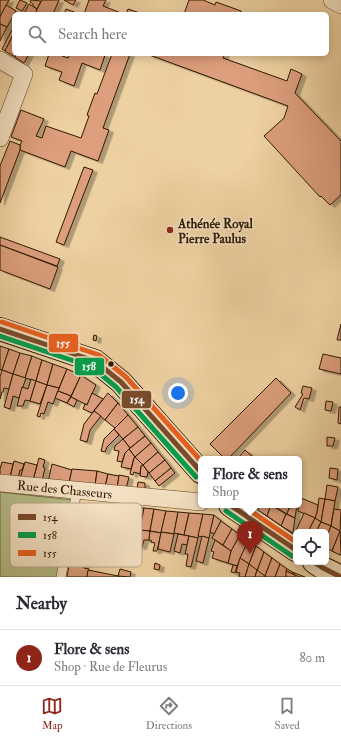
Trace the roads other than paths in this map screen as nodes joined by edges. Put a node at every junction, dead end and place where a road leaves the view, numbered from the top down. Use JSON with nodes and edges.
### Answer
{"nodes":[{"id":1,"x":332,"y":0,"type":"edge"},
{"id":2,"x":341,"y":5,"type":"edge"},
{"id":3,"x":0,"y":60,"type":"edge"},
{"id":4,"x":0,"y":138,"type":"edge"},
{"id":5,"x":0,"y":329,"type":"edge"},
{"id":6,"x":198,"y":469,"type":"edge"},
{"id":7,"x":0,"y":482,"type":"edge"},
{"id":8,"x":77,"y":490,"type":"junction"},
{"id":9,"x":198,"y":502,"type":"edge"},
{"id":10,"x":75,"y":503,"type":"edge"},
{"id":11,"x":234,"y":508,"type":"edge"},
{"id":12,"x":293,"y":548,"type":"edge"},
{"id":13,"x":318,"y":565,"type":"edge"},
{"id":14,"x":63,"y":567,"type":"edge"},
{"id":15,"x":61,"y":577,"type":"edge"},
{"id":16,"x":341,"y":577,"type":"edge"}],
"edges":[{"from":1,"to":2,"type":"street"},
{"from":3,"to":4,"type":"street"},
{"from":5,"to":6,"type":"main road"},
{"from":7,"to":8,"type":"street","name":"Rue des Chasseurs"},
{"from":8,"to":9,"type":"street","name":"Rue des Chasseurs"},
{"from":8,"to":10,"type":"lane"},
{"from":11,"to":12,"type":"main road"},
{"from":13,"to":16,"type":"main road"},
{"from":14,"to":15,"type":"lane"}]}
